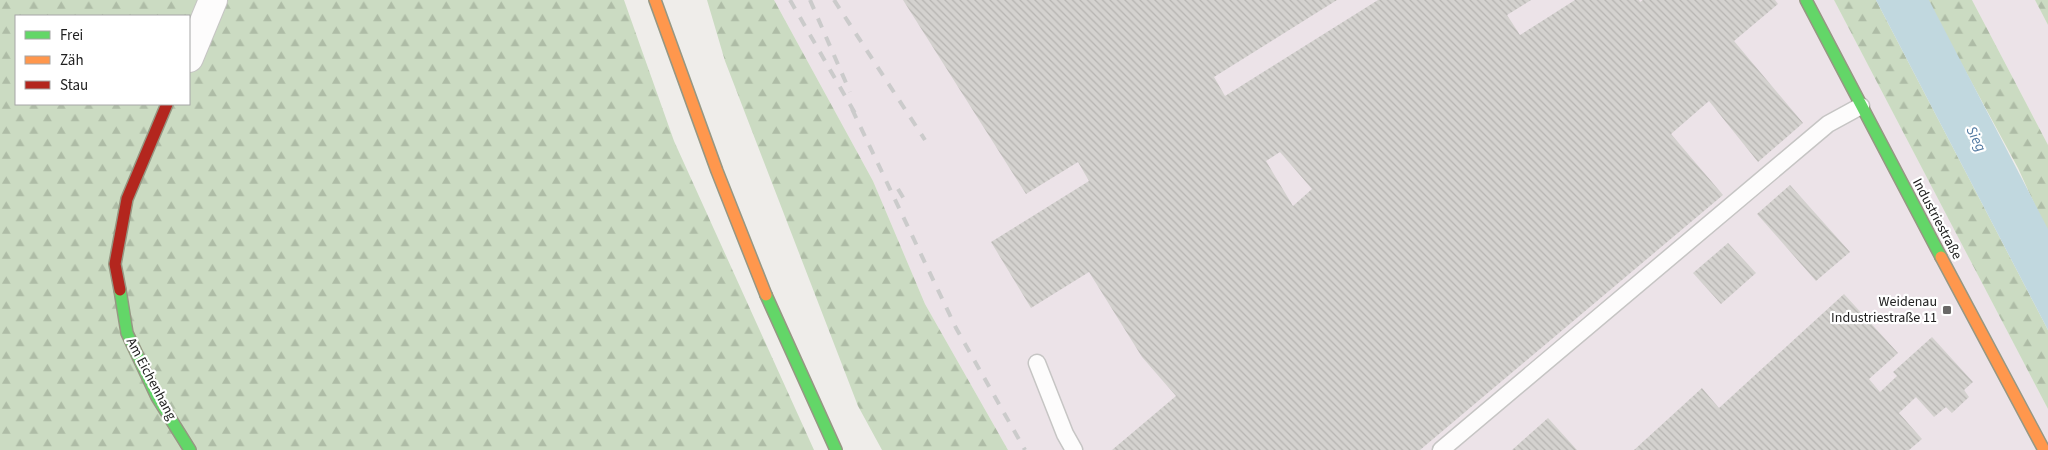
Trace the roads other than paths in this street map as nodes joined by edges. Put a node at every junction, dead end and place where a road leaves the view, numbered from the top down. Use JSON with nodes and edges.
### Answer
{"nodes":[{"id":1,"x":213,"y":0,"type":"edge"},
{"id":2,"x":655,"y":0,"type":"edge"},
{"id":3,"x":1806,"y":0,"type":"edge"},
{"id":4,"x":190,"y":56,"type":"edge"},
{"id":5,"x":167,"y":105,"type":"edge"},
{"id":6,"x":1861,"y":106,"type":"junction"},
{"id":7,"x":1037,"y":363,"type":"dead end"},
{"id":8,"x":190,"y":450,"type":"edge"},
{"id":9,"x":836,"y":450,"type":"edge"},
{"id":10,"x":1074,"y":450,"type":"edge"},
{"id":11,"x":1441,"y":450,"type":"edge"},
{"id":12,"x":2044,"y":450,"type":"edge"}],
"edges":[{"from":1,"to":4,"type":"street"},
{"from":2,"to":9,"type":"street"},
{"from":3,"to":6,"type":"street","name":"Industriestraße"},
{"from":5,"to":8,"type":"street","name":"Am Eichenhang"},
{"from":6,"to":11,"type":"lane"},
{"from":6,"to":12,"type":"street","name":"Industriestraße"},
{"from":7,"to":10,"type":"lane"}]}
